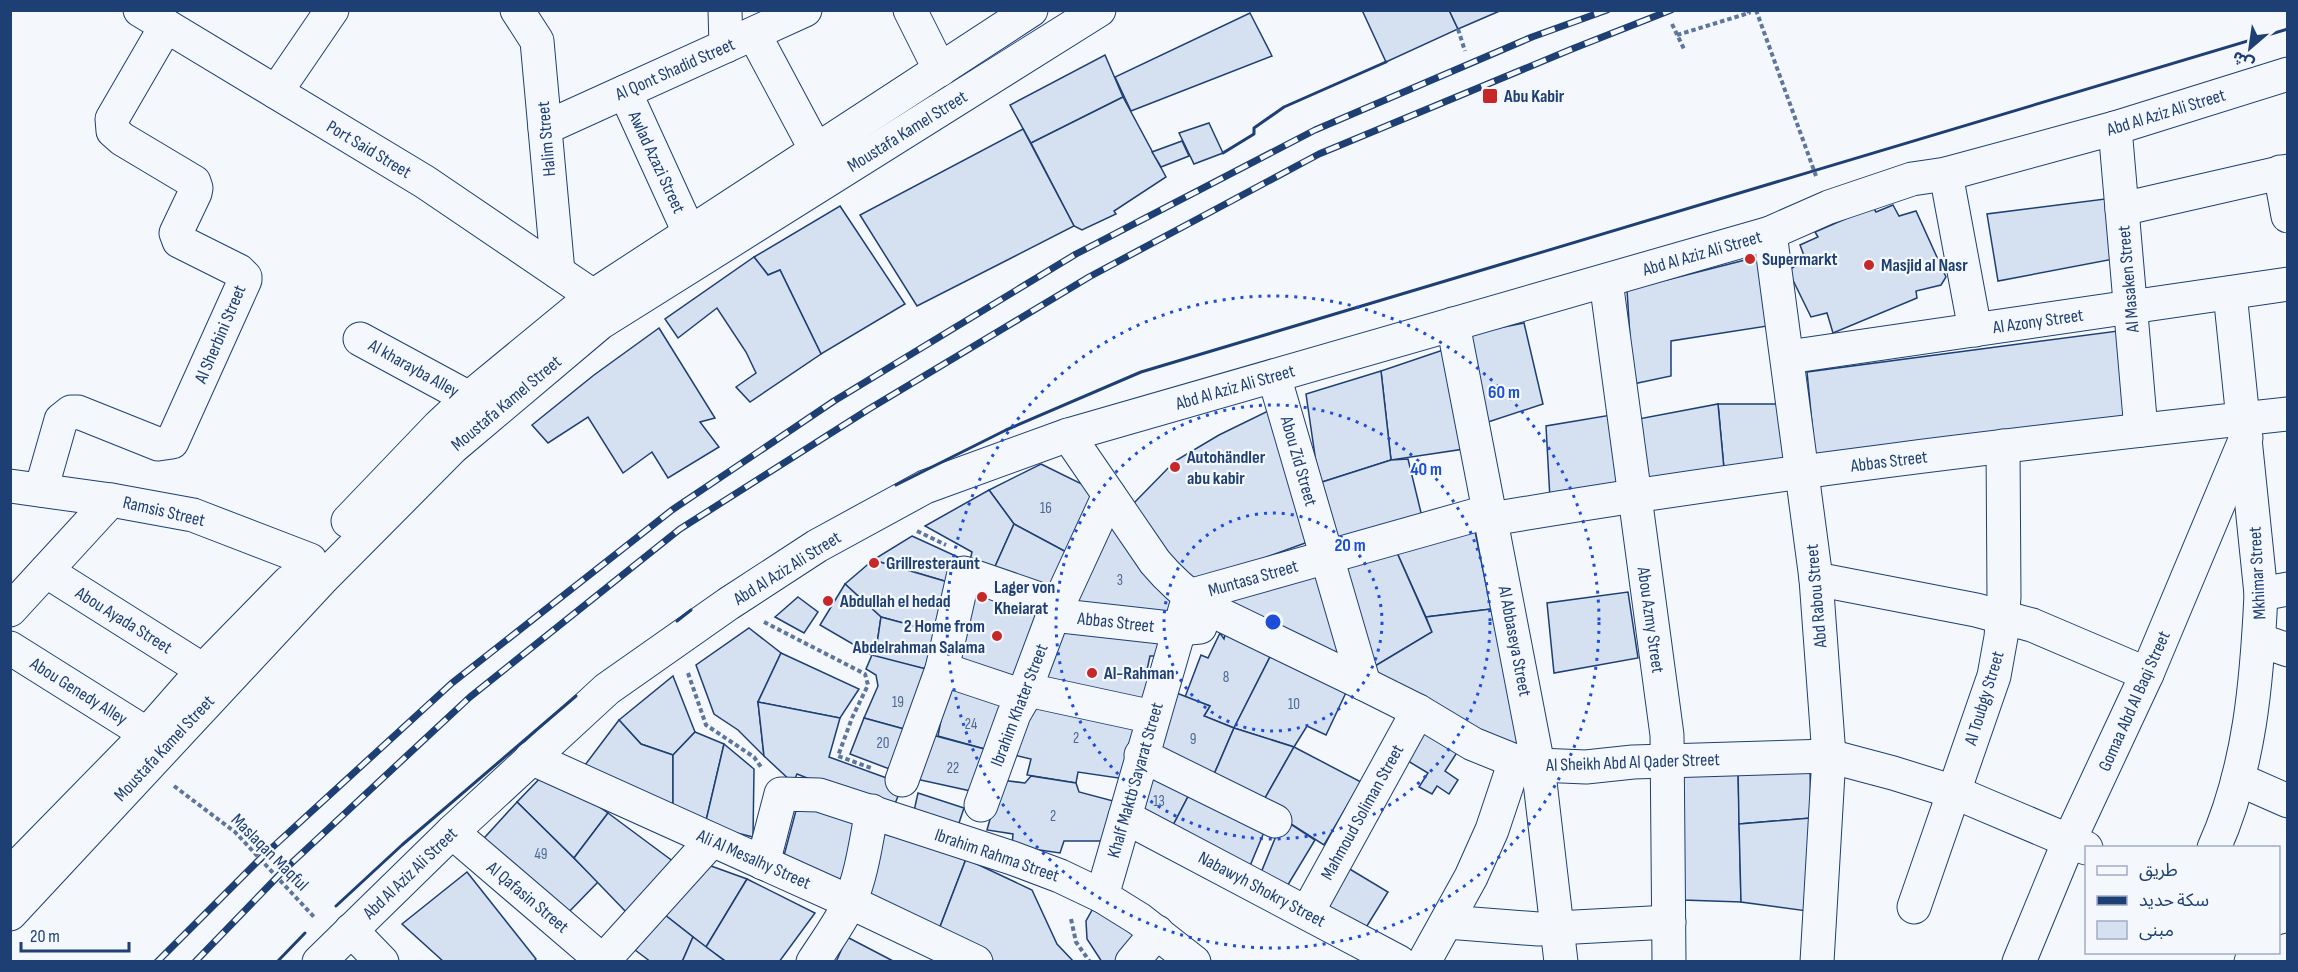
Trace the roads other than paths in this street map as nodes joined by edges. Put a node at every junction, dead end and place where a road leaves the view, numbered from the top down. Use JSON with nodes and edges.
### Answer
{"nodes":[{"id":1,"x":332,"y":10,"type":"edge"},
{"id":2,"x":517,"y":10,"type":"edge"},
{"id":3,"x":725,"y":10,"type":"edge"},
{"id":4,"x":806,"y":10,"type":"edge"},
{"id":5,"x":910,"y":10,"type":"edge"},
{"id":6,"x":1032,"y":10,"type":"edge"},
{"id":7,"x":1099,"y":10,"type":"edge"},
{"id":8,"x":151,"y":15,"type":"edge"},
{"id":9,"x":740,"y":40,"type":"junction"},
{"id":10,"x":940,"y":70,"type":"junction"},
{"id":11,"x":2288,"y":74,"type":"edge"},
{"id":12,"x":276,"y":92,"type":"junction"},
{"id":13,"x":625,"y":92,"type":"junction"},
{"id":14,"x":545,"y":128,"type":"junction"},
{"id":15,"x":2115,"y":128,"type":"junction"},
{"id":16,"x":816,"y":150,"type":"junction"},
{"id":17,"x":2284,"y":172,"type":"edge"},
{"id":18,"x":1946,"y":174,"type":"junction"},
{"id":19,"x":2122,"y":209,"type":"junction"},
{"id":20,"x":2288,"y":216,"type":"edge"},
{"id":21,"x":689,"y":232,"type":"junction"},
{"id":22,"x":1770,"y":232,"type":"junction"},
{"id":23,"x":558,"y":272,"type":"junction"},
{"id":24,"x":1606,"y":281,"type":"junction"},
{"id":25,"x":2288,"y":284,"type":"edge"},
{"id":26,"x":2230,"y":293,"type":"junction"},
{"id":27,"x":593,"y":296,"type":"junction"},
{"id":28,"x":2130,"y":307,"type":"junction"},
{"id":29,"x":1453,"y":324,"type":"junction"},
{"id":30,"x":1975,"y":330,"type":"junction"},
{"id":31,"x":360,"y":339,"type":"dead end"},
{"id":32,"x":1788,"y":357,"type":"junction"},
{"id":33,"x":1274,"y":376,"type":"junction"},
{"id":34,"x":469,"y":398,"type":"junction"},
{"id":35,"x":2288,"y":414,"type":"edge"},
{"id":36,"x":2245,"y":428,"type":"junction"},
{"id":37,"x":2141,"y":430,"type":"junction"},
{"id":38,"x":1068,"y":435,"type":"junction"},
{"id":39,"x":2003,"y":446,"type":"junction"},
{"id":40,"x":1802,"y":472,"type":"junction"},
{"id":41,"x":26,"y":488,"type":"edge"},
{"id":42,"x":1109,"y":495,"type":"junction"},
{"id":43,"x":1635,"y":495,"type":"junction"},
{"id":44,"x":111,"y":500,"type":"junction"},
{"id":45,"x":1491,"y":515,"type":"junction"},
{"id":46,"x":1327,"y":557,"type":"junction"},
{"id":47,"x":310,"y":561,"type":"junction"},
{"id":48,"x":46,"y":571,"type":"junction"},
{"id":49,"x":1816,"y":579,"type":"junction"},
{"id":50,"x":2274,"y":592,"type":"edge"},
{"id":51,"x":1189,"y":596,"type":"junction"},
{"id":52,"x":10,"y":609,"type":"edge"},
{"id":53,"x":1055,"y":610,"type":"junction"},
{"id":54,"x":2003,"y":617,"type":"junction"},
{"id":55,"x":1239,"y":624,"type":"junction"},
{"id":56,"x":1179,"y":629,"type":"junction"},
{"id":57,"x":2273,"y":645,"type":"edge"},
{"id":58,"x":10,"y":648,"type":"edge"},
{"id":59,"x":942,"y":669,"type":"junction"},
{"id":60,"x":203,"y":670,"type":"junction"},
{"id":61,"x":2147,"y":674,"type":"junction"},
{"id":62,"x":1364,"y":684,"type":"junction"},
{"id":63,"x":1025,"y":693,"type":"junction"},
{"id":64,"x":1418,"y":711,"type":"junction"},
{"id":65,"x":1153,"y":717,"type":"junction"},
{"id":66,"x":147,"y":734,"type":"junction"},
{"id":67,"x":1142,"y":755,"type":"junction"},
{"id":68,"x":1829,"y":756,"type":"junction"},
{"id":69,"x":531,"y":759,"type":"junction"},
{"id":70,"x":1668,"y":761,"type":"junction"},
{"id":71,"x":1527,"y":763,"type":"junction"},
{"id":72,"x":2238,"y":779,"type":"junction"},
{"id":73,"x":902,"y":780,"type":"road end"},
{"id":74,"x":1953,"y":792,"type":"junction"},
{"id":75,"x":2288,"y":801,"type":"edge"},
{"id":76,"x":981,"y":805,"type":"dead end"},
{"id":77,"x":872,"y":811,"type":"junction"},
{"id":78,"x":1125,"y":817,"type":"junction"},
{"id":79,"x":1275,"y":821,"type":"dead end"},
{"id":80,"x":452,"y":832,"type":"junction"},
{"id":81,"x":712,"y":840,"type":"junction"},
{"id":82,"x":2078,"y":844,"type":"edge"},
{"id":83,"x":2215,"y":846,"type":"edge"},
{"id":84,"x":15,"y":860,"type":"edge"},
{"id":85,"x":763,"y":863,"type":"junction"},
{"id":86,"x":1102,"y":896,"type":"junction"},
{"id":87,"x":850,"y":902,"type":"junction"},
{"id":88,"x":1914,"y":907,"type":"dead end"},
{"id":89,"x":1307,"y":913,"type":"junction"},
{"id":90,"x":10,"y":914,"type":"edge"},
{"id":91,"x":1447,"y":922,"type":"junction"},
{"id":92,"x":1669,"y":922,"type":"junction"},
{"id":93,"x":1558,"y":929,"type":"junction"},
{"id":94,"x":1157,"y":932,"type":"junction"},
{"id":95,"x":336,"y":944,"type":"edge"},
{"id":96,"x":2288,"y":950,"type":"edge"},
{"id":97,"x":2028,"y":958,"type":"edge"},
{"id":98,"x":603,"y":961,"type":"edge"},
{"id":99,"x":382,"y":962,"type":"edge"},
{"id":100,"x":813,"y":962,"type":"edge"},
{"id":101,"x":976,"y":962,"type":"edge"},
{"id":102,"x":1132,"y":962,"type":"edge"},
{"id":103,"x":1194,"y":962,"type":"edge"},
{"id":104,"x":1398,"y":962,"type":"edge"},
{"id":105,"x":1424,"y":962,"type":"edge"},
{"id":106,"x":1561,"y":962,"type":"edge"},
{"id":107,"x":1669,"y":962,"type":"edge"},
{"id":108,"x":1817,"y":962,"type":"edge"},
{"id":109,"x":2279,"y":962,"type":"edge"}],
"edges":[{"from":1,"to":12,"type":"street"},
{"from":2,"to":14,"type":"street","name":"Halim Street"},
{"from":3,"to":9,"type":"street"},
{"from":4,"to":9,"type":"street","name":"Al Qont Shadid Street"},
{"from":5,"to":10,"type":"street"},
{"from":6,"to":10,"type":"street","name":"Moustafa Kamel Street"},
{"from":7,"to":90,"type":"street","name":"Moustafa Kamel Street"},
{"from":8,"to":12,"type":"street","name":"Port Said Street"},
{"from":8,"to":41,"type":"street","name":"Al Sherbini Street"},
{"from":9,"to":13,"type":"street","name":"Al Qont Shadid Street"},
{"from":9,"to":16,"type":"street"},
{"from":10,"to":16,"type":"street","name":"Moustafa Kamel Street"},
{"from":11,"to":15,"type":"street","name":"Abd Al Aziz Ali Street"},
{"from":12,"to":23,"type":"street","name":"Port Said Street"},
{"from":13,"to":14,"type":"street","name":"Al Qont Shadid Street"},
{"from":13,"to":21,"type":"street","name":"Awlad Azazi Street"},
{"from":14,"to":23,"type":"street","name":"Halim Street"},
{"from":15,"to":18,"type":"street","name":"Abd Al Aziz Ali Street"},
{"from":15,"to":19,"type":"street","name":"Al Masaken Street"},
{"from":16,"to":21,"type":"street","name":"Moustafa Kamel Street"},
{"from":17,"to":19,"type":"street"},
{"from":17,"to":20,"type":"street"},
{"from":18,"to":22,"type":"street","name":"Abd Al Aziz Ali Street"},
{"from":18,"to":30,"type":"street"},
{"from":19,"to":28,"type":"street","name":"Al Masaken Street"},
{"from":21,"to":27,"type":"street","name":"Moustafa Kamel Street"},
{"from":22,"to":24,"type":"street","name":"Abd Al Aziz Ali Street"},
{"from":22,"to":32,"type":"street","name":"Abd Rabou Street"},
{"from":23,"to":27,"type":"street","name":"Port Said Street"},
{"from":24,"to":29,"type":"street","name":"Abd Al Aziz Ali Street"},
{"from":24,"to":43,"type":"street","name":"Abou Azmy Street"},
{"from":25,"to":26,"type":"street","name":"Al Azony Street"},
{"from":26,"to":28,"type":"street","name":"Al Azony Street"},
{"from":26,"to":36,"type":"street","name":"Mkhimar Street"},
{"from":27,"to":34,"type":"street","name":"Moustafa Kamel Street"},
{"from":28,"to":30,"type":"street","name":"Al Azony Street"},
{"from":28,"to":37,"type":"street","name":"Al Masaken Street"},
{"from":29,"to":33,"type":"street","name":"Abd Al Aziz Ali Street"},
{"from":29,"to":45,"type":"street","name":"Al Abbaseya Street"},
{"from":30,"to":32,"type":"street","name":"Al Azony Street"},
{"from":31,"to":34,"type":"street","name":"Al kharayba Alley"},
{"from":32,"to":40,"type":"street","name":"Abd Rabou Street"},
{"from":33,"to":38,"type":"street","name":"Abd Al Aziz Ali Street"},
{"from":33,"to":46,"type":"street","name":"Abou Zid Street"},
{"from":34,"to":47,"type":"street","name":"Moustafa Kamel Street"},
{"from":35,"to":36,"type":"street","name":"Abbas Street"},
{"from":36,"to":37,"type":"street","name":"Abbas Street"},
{"from":36,"to":50,"type":"street","name":"Mkhimar Street"},
{"from":36,"to":61,"type":"street","name":"Gomaa Abd Al Baqi Street"},
{"from":37,"to":39,"type":"street","name":"Abbas Street"},
{"from":38,"to":42,"type":"street","name":"Al Sheikh Abd Al Qader Street"},
{"from":38,"to":69,"type":"street","name":"Abd Al Aziz Ali Street"},
{"from":39,"to":40,"type":"street","name":"Abbas Street"},
{"from":39,"to":54,"type":"street","name":"Al Toubgy Street"},
{"from":40,"to":43,"type":"street","name":"Abbas Street"},
{"from":40,"to":49,"type":"street","name":"Abd Rabou Street"},
{"from":41,"to":44,"type":"street","name":"Ramsis Street"},
{"from":42,"to":51,"type":"street","name":"Al Sheikh Abd Al Qader Street"},
{"from":42,"to":53,"type":"street","name":"Ibrahim Khater Street"},
{"from":43,"to":45,"type":"street","name":"Abbas Street"},
{"from":43,"to":70,"type":"street","name":"Abou Azmy Street"},
{"from":44,"to":47,"type":"street","name":"Ramsis Street"},
{"from":44,"to":48,"type":"street"},
{"from":45,"to":46,"type":"street","name":"Muntasa Street"},
{"from":45,"to":71,"type":"street","name":"Al Abbaseya Street"},
{"from":46,"to":51,"type":"street","name":"Muntasa Street"},
{"from":46,"to":62,"type":"street","name":"Abou Zid Street"},
{"from":47,"to":60,"type":"street","name":"Moustafa Kamel Street"},
{"from":48,"to":52,"type":"street"},
{"from":48,"to":60,"type":"street","name":"Abou Ayada Street"},
{"from":49,"to":54,"type":"street"},
{"from":49,"to":68,"type":"street","name":"Abd Rabou Street"},
{"from":50,"to":57,"type":"street","name":"Mkhimar Street"},
{"from":51,"to":55,"type":"street","name":"Al Sheikh Abd Al Qader Street"},
{"from":51,"to":56,"type":"street","name":"Khalf Maktb Sayarat Street"},
{"from":53,"to":56,"type":"street","name":"Abbas Street"},
{"from":53,"to":59,"type":"street"},
{"from":53,"to":63,"type":"street","name":"Ibrahim Khater Street"},
{"from":54,"to":61,"type":"street"},
{"from":54,"to":74,"type":"street","name":"Al Toubgy Street"},
{"from":55,"to":56,"type":"street","name":"Abbas Street"},
{"from":55,"to":62,"type":"street","name":"Al Sheikh Abd Al Qader Street"},
{"from":56,"to":65,"type":"street","name":"Khalf Maktb Sayarat Street"},
{"from":57,"to":72,"type":"street","name":"Mkhimar Street"},
{"from":58,"to":66,"type":"street","name":"Abou Genedy Alley"},
{"from":59,"to":63,"type":"street"},
{"from":59,"to":73,"type":"street"},
{"from":60,"to":66,"type":"street","name":"Moustafa Kamel Street"},
{"from":61,"to":82,"type":"street","name":"Gomaa Abd Al Baqi Street"},
{"from":62,"to":64,"type":"street","name":"Al Sheikh Abd Al Qader Street"},
{"from":63,"to":65,"type":"street"},
{"from":63,"to":76,"type":"street","name":"Ibrahim Khater Street"},
{"from":64,"to":71,"type":"street","name":"Al Sheikh Abd Al Qader Street"},
{"from":64,"to":89,"type":"street","name":"Mahmoud Soliman Street"},
{"from":65,"to":67,"type":"street","name":"Khalf Maktb Sayarat Street"},
{"from":66,"to":84,"type":"street","name":"Moustafa Kamel Street"},
{"from":67,"to":78,"type":"street","name":"Khalf Maktb Sayarat Street"},
{"from":67,"to":79,"type":"street"},
{"from":68,"to":70,"type":"street","name":"Al Sheikh Abd Al Qader Street"},
{"from":68,"to":74,"type":"street","name":"Al Sheikh Abd Al Qader Street"},
{"from":68,"to":108,"type":"street","name":"Abd Rabou Street"},
{"from":69,"to":80,"type":"street","name":"Abd Al Aziz Ali Street"},
{"from":69,"to":81,"type":"street","name":"Ali Al Mesalhy Street"},
{"from":70,"to":71,"type":"street","name":"Al Sheikh Abd Al Qader Street"},
{"from":70,"to":92,"type":"street","name":"Abou Azmy Street"},
{"from":71,"to":91,"type":"street"},
{"from":71,"to":93,"type":"street","name":"Al Abbaseya Street"},
{"from":72,"to":75,"type":"street"},
{"from":72,"to":83,"type":"street","name":"Mkhimar Street"},
{"from":74,"to":82,"type":"street","name":"Al Sheikh Abd Al Qader Street"},
{"from":74,"to":88,"type":"street","name":"Al Toubgy Street"},
{"from":77,"to":85,"type":"street","name":"Ibrahim Rahma Street"},
{"from":77,"to":86,"type":"street","name":"Ibrahim Rahma Street"},
{"from":77,"to":87,"type":"street"},
{"from":78,"to":86,"type":"street","name":"Khalf Maktb Sayarat Street"},
{"from":78,"to":89,"type":"street","name":"Nabawyh Shokry Street"},
{"from":80,"to":95,"type":"street","name":"Abd Al Aziz Ali Street"},
{"from":80,"to":98,"type":"street","name":"Al Qafasin Street"},
{"from":81,"to":85,"type":"street","name":"Ali Al Mesalhy Street"},
{"from":81,"to":98,"type":"street"},
{"from":82,"to":97,"type":"street","name":"Gomaa Abd Al Baqi Street"},
{"from":85,"to":87,"type":"street","name":"Ali Al Mesalhy Street"},
{"from":86,"to":94,"type":"street","name":"Ibrahim Rahma Street"},
{"from":87,"to":100,"type":"street"},
{"from":87,"to":101,"type":"street","name":"Ali Al Mesalhy Street"},
{"from":89,"to":104,"type":"street","name":"Nabawyh Shokry Street"},
{"from":91,"to":93,"type":"street"},
{"from":91,"to":105,"type":"street"},
{"from":92,"to":93,"type":"street"},
{"from":92,"to":107,"type":"street","name":"Abou Azmy Street"},
{"from":93,"to":106,"type":"street","name":"Al Abbaseya Street"},
{"from":94,"to":102,"type":"street"},
{"from":94,"to":103,"type":"street","name":"Ibrahim Rahma Street"},
{"from":95,"to":99,"type":"street"},
{"from":96,"to":109,"type":"street"}]}
